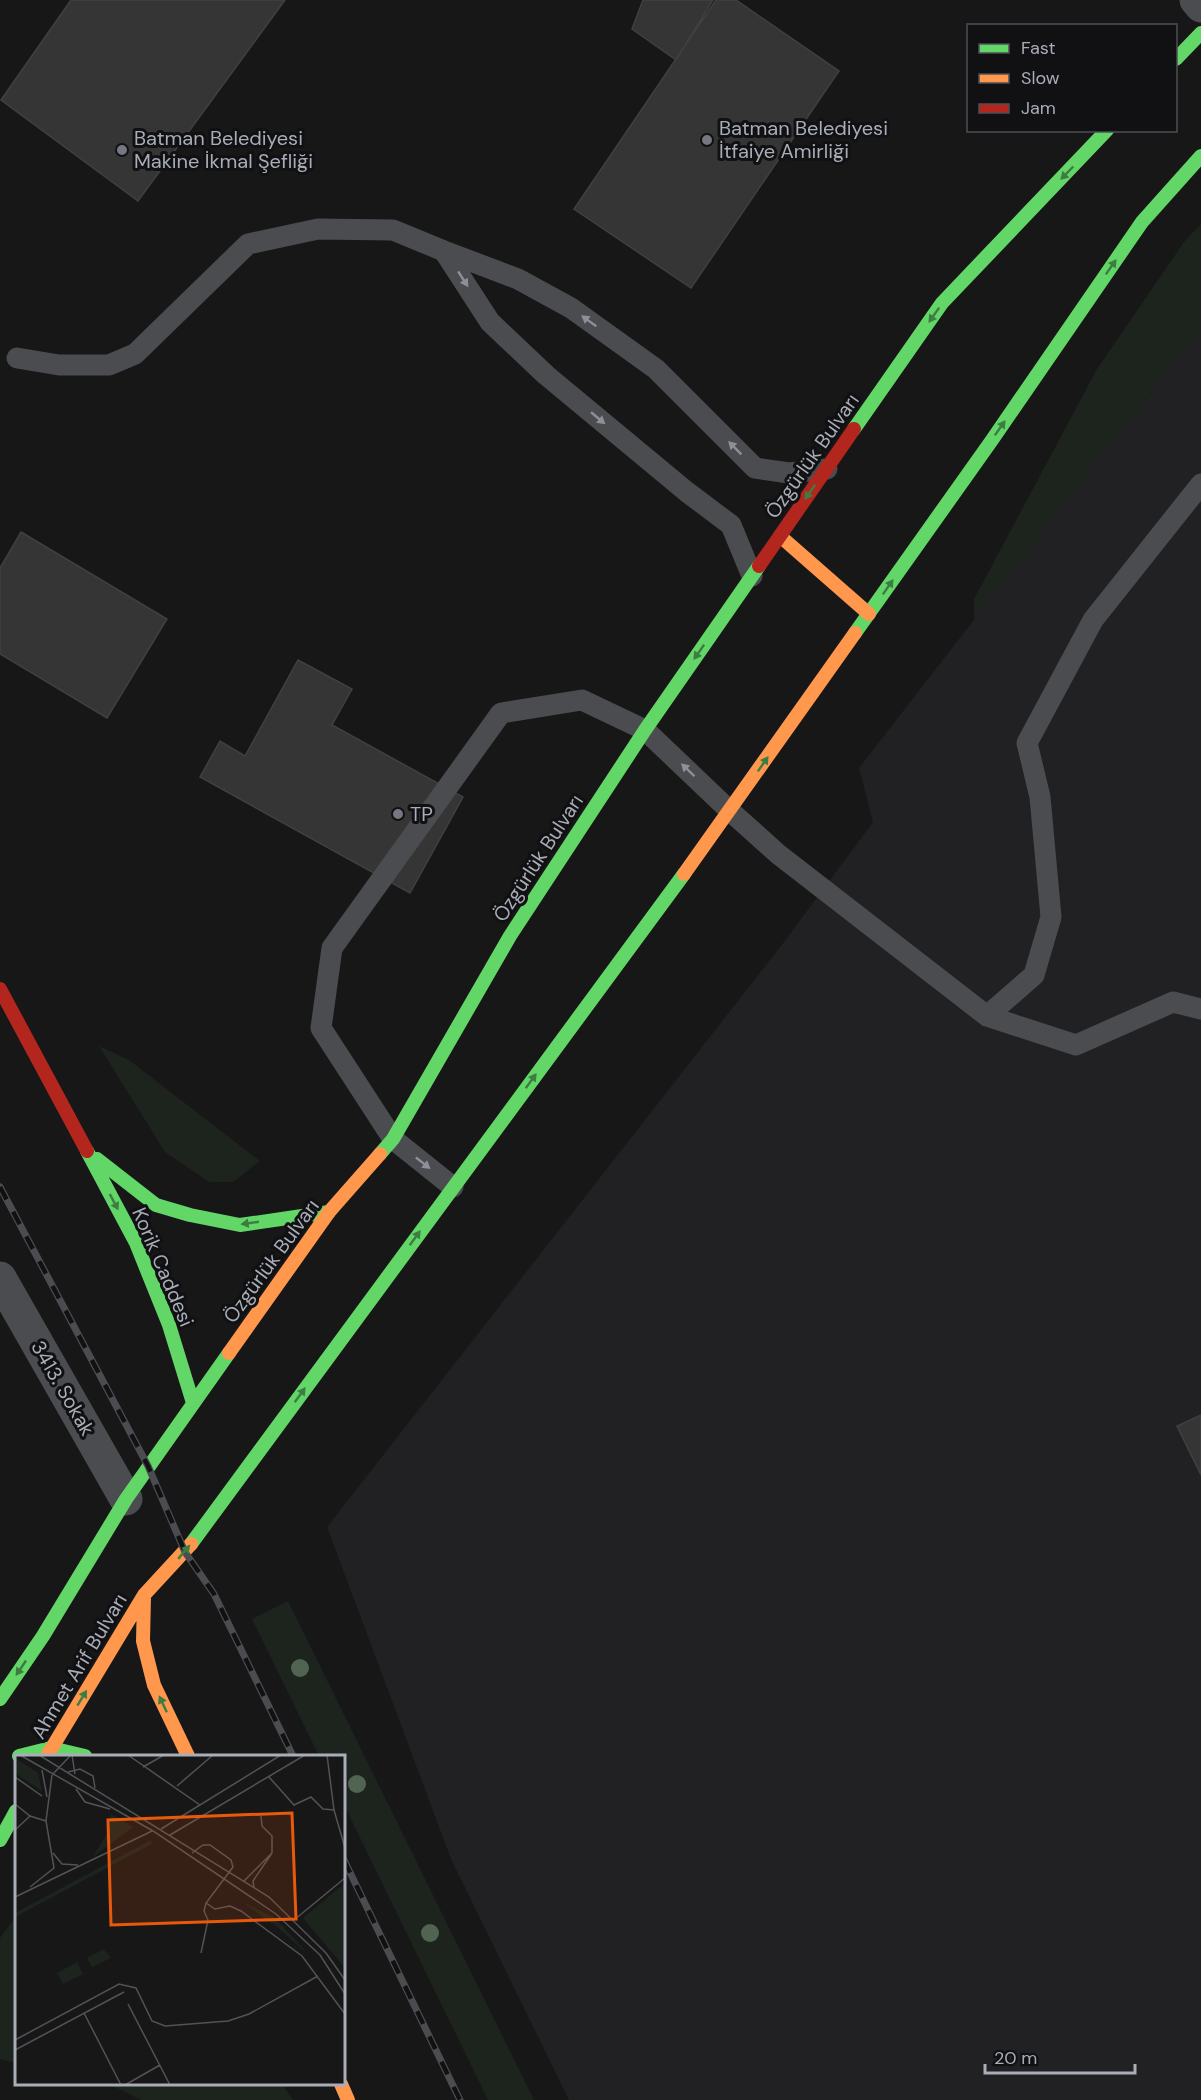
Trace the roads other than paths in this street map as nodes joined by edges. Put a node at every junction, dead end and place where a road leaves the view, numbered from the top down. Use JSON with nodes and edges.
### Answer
{"nodes":[{"id":1,"x":1196,"y":0,"type":"edge"},
{"id":2,"x":1201,"y":6,"type":"edge"},
{"id":3,"x":1201,"y":33,"type":"edge"},
{"id":4,"x":1177,"y":58,"type":"edge"},
{"id":5,"x":1105,"y":132,"type":"edge"},
{"id":6,"x":1201,"y":156,"type":"edge"},
{"id":7,"x":444,"y":251,"type":"junction"},
{"id":8,"x":17,"y":358,"type":"dead end"},
{"id":9,"x":826,"y":469,"type":"junction"},
{"id":10,"x":1201,"y":484,"type":"edge"},
{"id":11,"x":780,"y":536,"type":"junction"},
{"id":12,"x":752,"y":576,"type":"junction"},
{"id":13,"x":869,"y":614,"type":"junction"},
{"id":14,"x":645,"y":730,"type":"junction"},
{"id":15,"x":730,"y":811,"type":"junction"},
{"id":16,"x":0,"y":989,"type":"edge"},
{"id":17,"x":1201,"y":1009,"type":"edge"},
{"id":18,"x":987,"y":1016,"type":"junction"},
{"id":19,"x":393,"y":1139,"type":"junction"},
{"id":20,"x":86,"y":1151,"type":"junction"},
{"id":21,"x":453,"y":1187,"type":"junction"},
{"id":22,"x":329,"y":1212,"type":"junction"},
{"id":23,"x":0,"y":1278,"type":"edge"},
{"id":24,"x":193,"y":1403,"type":"junction"},
{"id":25,"x":126,"y":1499,"type":"junction"},
{"id":26,"x":144,"y":1595,"type":"junction"},
{"id":27,"x":0,"y":1699,"type":"edge"},
{"id":28,"x":49,"y":1752,"type":"edge"},
{"id":29,"x":32,"y":1755,"type":"edge"},
{"id":30,"x":76,"y":1755,"type":"edge"},
{"id":31,"x":188,"y":1755,"type":"edge"},
{"id":32,"x":15,"y":1813,"type":"edge"},
{"id":33,"x":0,"y":1840,"type":"edge"},
{"id":34,"x":341,"y":2085,"type":"edge"},
{"id":35,"x":348,"y":2100,"type":"edge"}],
"edges":[{"from":1,"to":2,"type":"street"},
{"from":3,"to":4,"type":"main road"},
{"from":5,"to":9,"type":"main road","name":"Özgürlük Bulvarı","one_way":true},
{"from":13,"to":6,"type":"main road","one_way":true},
{"from":7,"to":8,"type":"lane"},
{"from":9,"to":7,"type":"lane","one_way":true},
{"from":7,"to":12,"type":"lane","one_way":true},
{"from":9,"to":11,"type":"main road","name":"Özgürlük Bulvarı","one_way":true},
{"from":10,"to":18,"type":"lane"},
{"from":11,"to":12,"type":"main road","name":"Özgürlük Bulvarı"},
{"from":11,"to":13,"type":"main road"},
{"from":12,"to":14,"type":"main road","name":"Özgürlük Bulvarı","one_way":true},
{"from":15,"to":13,"type":"main road","one_way":true},
{"from":15,"to":14,"type":"lane","one_way":true},
{"from":14,"to":19,"type":"main road","name":"Özgürlük Bulvarı"},
{"from":14,"to":19,"type":"lane"},
{"from":15,"to":18,"type":"lane"},
{"from":21,"to":15,"type":"main road","one_way":true},
{"from":16,"to":20,"type":"main road","name":"Korik Caddesi"},
{"from":17,"to":18,"type":"lane"},
{"from":19,"to":21,"type":"lane","one_way":true},
{"from":19,"to":22,"type":"main road","name":"Özgürlük Bulvarı"},
{"from":22,"to":20,"type":"main road","name":"Korik Caddesi","one_way":true},
{"from":20,"to":24,"type":"main road","name":"Korik Caddesi","one_way":true},
{"from":26,"to":21,"type":"main road","one_way":true},
{"from":22,"to":24,"type":"main road","name":"Özgürlük Bulvarı"},
{"from":23,"to":25,"type":"street","name":"3413. Sokak"},
{"from":24,"to":25,"type":"main road","name":"Özgürlük Bulvarı"},
{"from":25,"to":27,"type":"main road","name":"Özgürlük Bulvarı","one_way":true},
{"from":28,"to":26,"type":"main road","name":"Ahmet Arif Bulvarı","one_way":true},
{"from":31,"to":26,"type":"main road","one_way":true},
{"from":28,"to":29,"type":"main road"},
{"from":28,"to":30,"type":"main road"},
{"from":32,"to":33,"type":"main road"},
{"from":34,"to":35,"type":"main road"}]}
